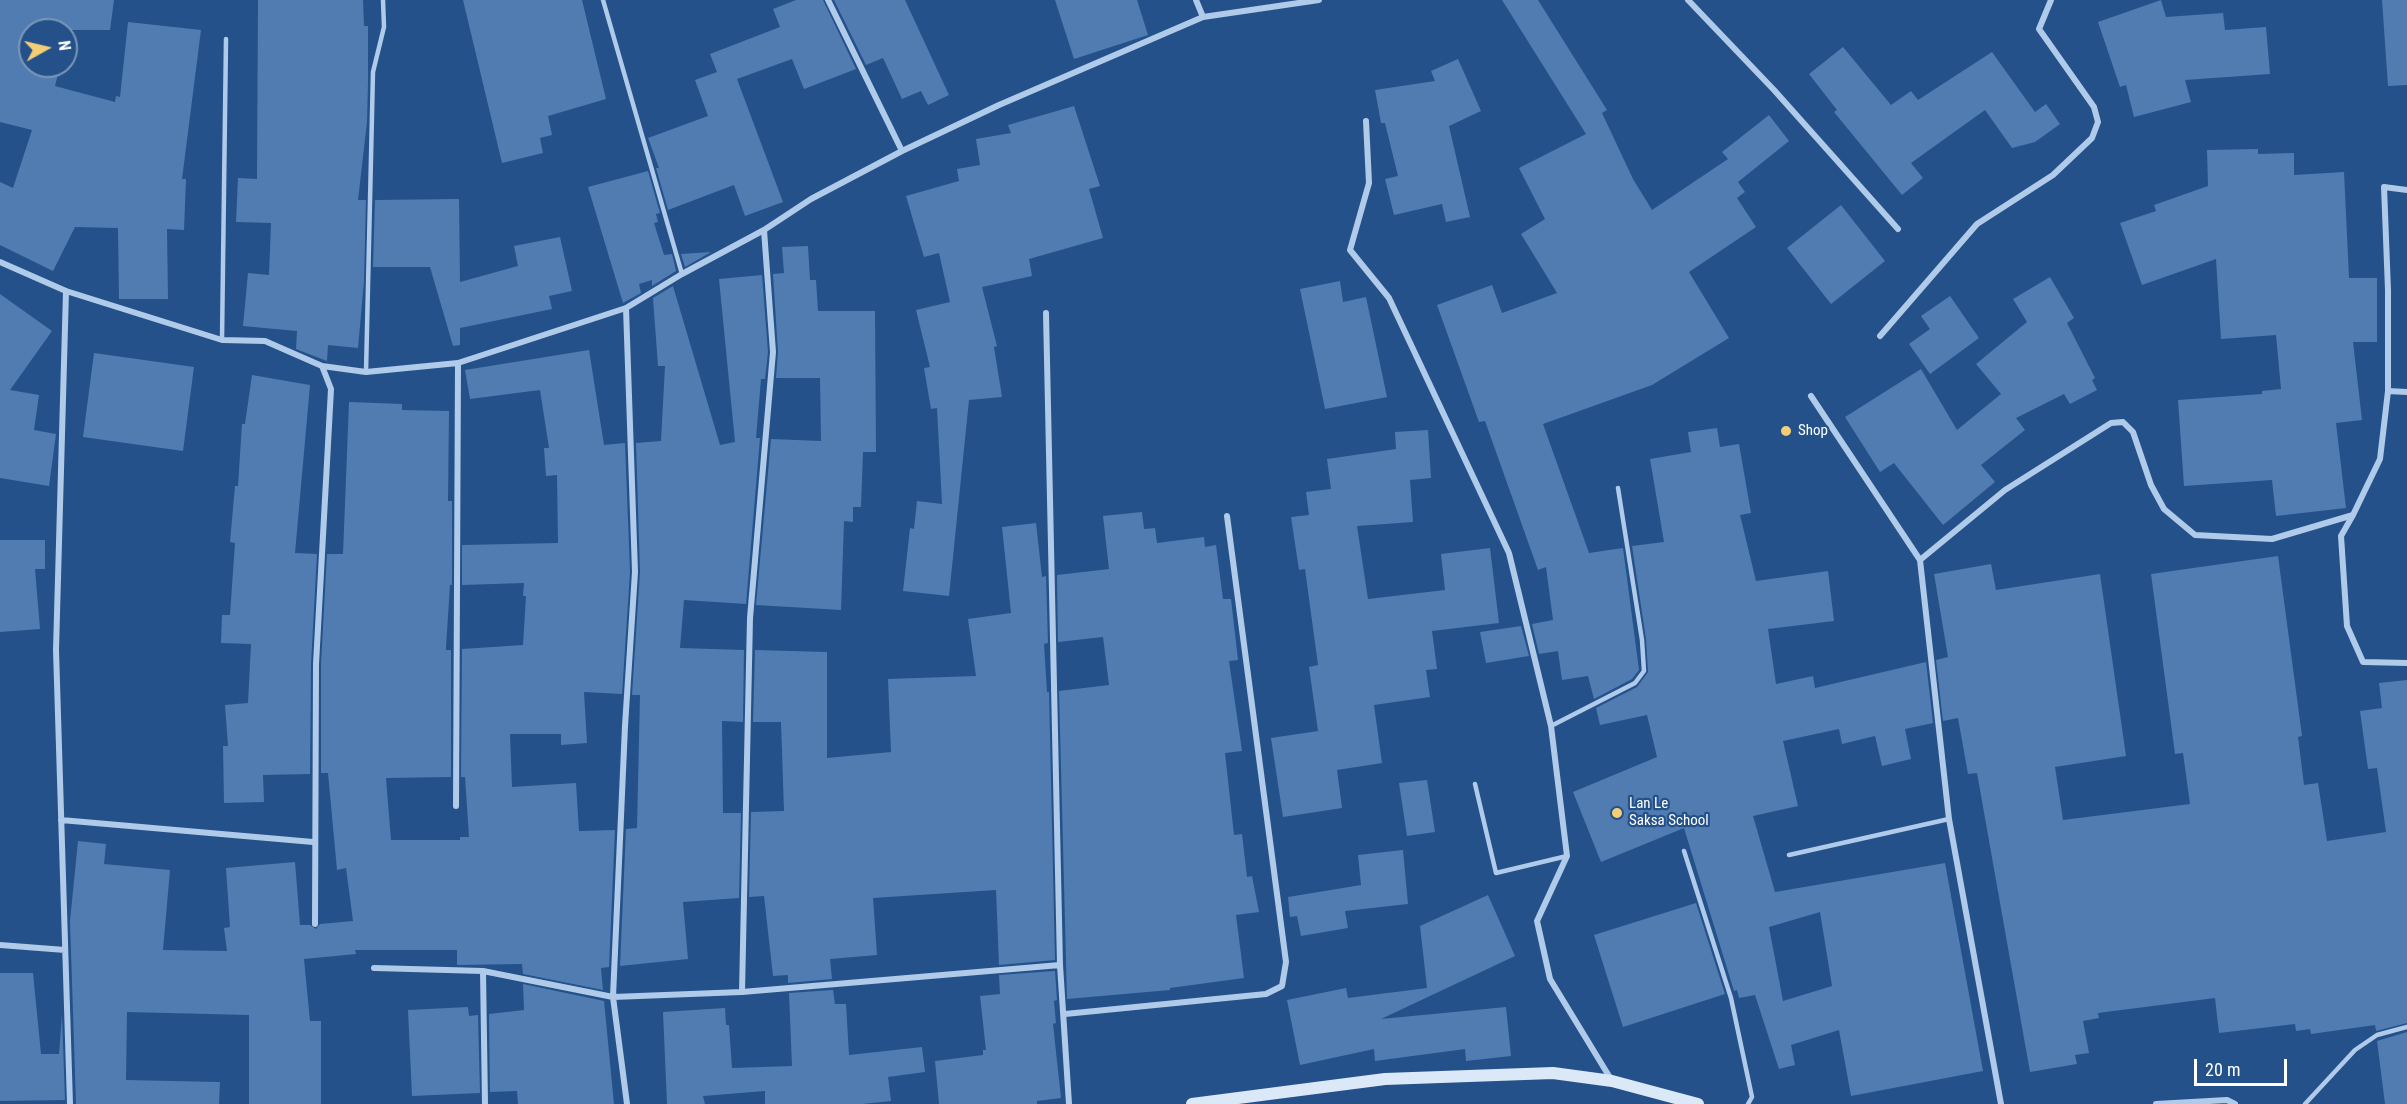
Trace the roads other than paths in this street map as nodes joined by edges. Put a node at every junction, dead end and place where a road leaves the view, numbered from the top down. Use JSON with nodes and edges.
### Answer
{"nodes":[{"id":1,"x":383,"y":0,"type":"edge"},
{"id":2,"x":603,"y":0,"type":"edge"},
{"id":3,"x":828,"y":0,"type":"edge"},
{"id":4,"x":1196,"y":0,"type":"edge"},
{"id":5,"x":1319,"y":0,"type":"edge"},
{"id":6,"x":1688,"y":0,"type":"edge"},
{"id":7,"x":2051,"y":0,"type":"edge"},
{"id":8,"x":1203,"y":17,"type":"junction"},
{"id":9,"x":225,"y":39,"type":"dead end"},
{"id":10,"x":1366,"y":121,"type":"dead end"},
{"id":11,"x":902,"y":151,"type":"junction"},
{"id":12,"x":2407,"y":190,"type":"edge"},
{"id":13,"x":1898,"y":229,"type":"dead end"},
{"id":14,"x":764,"y":230,"type":"junction"},
{"id":15,"x":0,"y":262,"type":"edge"},
{"id":16,"x":682,"y":274,"type":"junction"},
{"id":17,"x":66,"y":291,"type":"junction"},
{"id":18,"x":626,"y":308,"type":"junction"},
{"id":19,"x":1046,"y":313,"type":"dead end"},
{"id":20,"x":1880,"y":336,"type":"dead end"},
{"id":21,"x":222,"y":340,"type":"junction"},
{"id":22,"x":458,"y":363,"type":"junction"},
{"id":23,"x":322,"y":366,"type":"junction"},
{"id":24,"x":366,"y":372,"type":"junction"},
{"id":25,"x":2388,"y":390,"type":"junction"},
{"id":26,"x":2407,"y":392,"type":"edge"},
{"id":27,"x":1811,"y":396,"type":"dead end"},
{"id":28,"x":1618,"y":488,"type":"dead end"},
{"id":29,"x":2353,"y":515,"type":"junction"},
{"id":30,"x":1227,"y":516,"type":"dead end"},
{"id":31,"x":1920,"y":560,"type":"junction"},
{"id":32,"x":2407,"y":663,"type":"edge"},
{"id":33,"x":1551,"y":726,"type":"junction"},
{"id":34,"x":1474,"y":784,"type":"dead end"},
{"id":35,"x":456,"y":806,"type":"dead end"},
{"id":36,"x":1949,"y":819,"type":"junction"},
{"id":37,"x":61,"y":820,"type":"junction"},
{"id":38,"x":314,"y":842,"type":"junction"},
{"id":39,"x":1684,"y":851,"type":"dead end"},
{"id":40,"x":1788,"y":855,"type":"dead end"},
{"id":41,"x":1567,"y":856,"type":"junction"},
{"id":42,"x":315,"y":924,"type":"dead end"},
{"id":43,"x":0,"y":945,"type":"edge"},
{"id":44,"x":65,"y":950,"type":"junction"},
{"id":45,"x":1060,"y":965,"type":"junction"},
{"id":46,"x":374,"y":968,"type":"dead end"},
{"id":47,"x":483,"y":971,"type":"junction"},
{"id":48,"x":742,"y":992,"type":"junction"},
{"id":49,"x":613,"y":997,"type":"junction"},
{"id":50,"x":1065,"y":1014,"type":"junction"},
{"id":51,"x":2407,"y":1028,"type":"edge"},
{"id":52,"x":1612,"y":1081,"type":"junction"},
{"id":53,"x":1649,"y":1091,"type":"junction"},
{"id":54,"x":70,"y":1104,"type":"edge"},
{"id":55,"x":485,"y":1104,"type":"edge"},
{"id":56,"x":627,"y":1104,"type":"edge"},
{"id":57,"x":1069,"y":1104,"type":"edge"},
{"id":58,"x":1192,"y":1104,"type":"edge"},
{"id":59,"x":1658,"y":1104,"type":"edge"},
{"id":60,"x":1698,"y":1104,"type":"edge"},
{"id":61,"x":1748,"y":1104,"type":"edge"},
{"id":62,"x":2001,"y":1104,"type":"edge"},
{"id":63,"x":2156,"y":1104,"type":"edge"},
{"id":64,"x":2235,"y":1104,"type":"edge"},
{"id":65,"x":2305,"y":1104,"type":"edge"}],
"edges":[{"from":1,"to":24,"type":"lane"},
{"from":2,"to":16,"type":"lane"},
{"from":3,"to":11,"type":"street"},
{"from":4,"to":8,"type":"street"},
{"from":5,"to":8,"type":"street"},
{"from":6,"to":13,"type":"street"},
{"from":7,"to":20,"type":"street"},
{"from":8,"to":11,"type":"street"},
{"from":9,"to":21,"type":"lane"},
{"from":10,"to":33,"type":"street"},
{"from":11,"to":14,"type":"street"},
{"from":12,"to":25,"type":"street"},
{"from":14,"to":16,"type":"street"},
{"from":14,"to":48,"type":"street"},
{"from":15,"to":17,"type":"street"},
{"from":16,"to":18,"type":"street"},
{"from":17,"to":21,"type":"street"},
{"from":17,"to":37,"type":"street"},
{"from":18,"to":22,"type":"street"},
{"from":18,"to":49,"type":"street"},
{"from":19,"to":45,"type":"street"},
{"from":21,"to":23,"type":"street"},
{"from":22,"to":24,"type":"street"},
{"from":22,"to":35,"type":"street"},
{"from":23,"to":24,"type":"street"},
{"from":23,"to":38,"type":"street"},
{"from":25,"to":26,"type":"street"},
{"from":25,"to":29,"type":"street"},
{"from":27,"to":31,"type":"street"},
{"from":28,"to":33,"type":"lane"},
{"from":29,"to":31,"type":"street"},
{"from":29,"to":32,"type":"street"},
{"from":30,"to":50,"type":"street"},
{"from":31,"to":36,"type":"street"},
{"from":33,"to":41,"type":"street"},
{"from":34,"to":41,"type":"lane"},
{"from":36,"to":40,"type":"lane"},
{"from":36,"to":62,"type":"street"},
{"from":37,"to":38,"type":"street"},
{"from":37,"to":44,"type":"street"},
{"from":38,"to":42,"type":"street"},
{"from":39,"to":61,"type":"lane"},
{"from":41,"to":52,"type":"street"},
{"from":43,"to":44,"type":"street"},
{"from":44,"to":54,"type":"street"},
{"from":45,"to":48,"type":"street"},
{"from":45,"to":50,"type":"street"},
{"from":46,"to":47,"type":"street"},
{"from":47,"to":49,"type":"street"},
{"from":47,"to":55,"type":"street"},
{"from":48,"to":49,"type":"street"},
{"from":49,"to":56,"type":"street"},
{"from":50,"to":57,"type":"street"},
{"from":51,"to":65,"type":"lane"},
{"from":52,"to":53,"type":"street"},
{"from":52,"to":58,"type":"street"},
{"from":53,"to":59,"type":"street"},
{"from":53,"to":60,"type":"street"},
{"from":63,"to":64,"type":"street"}]}
